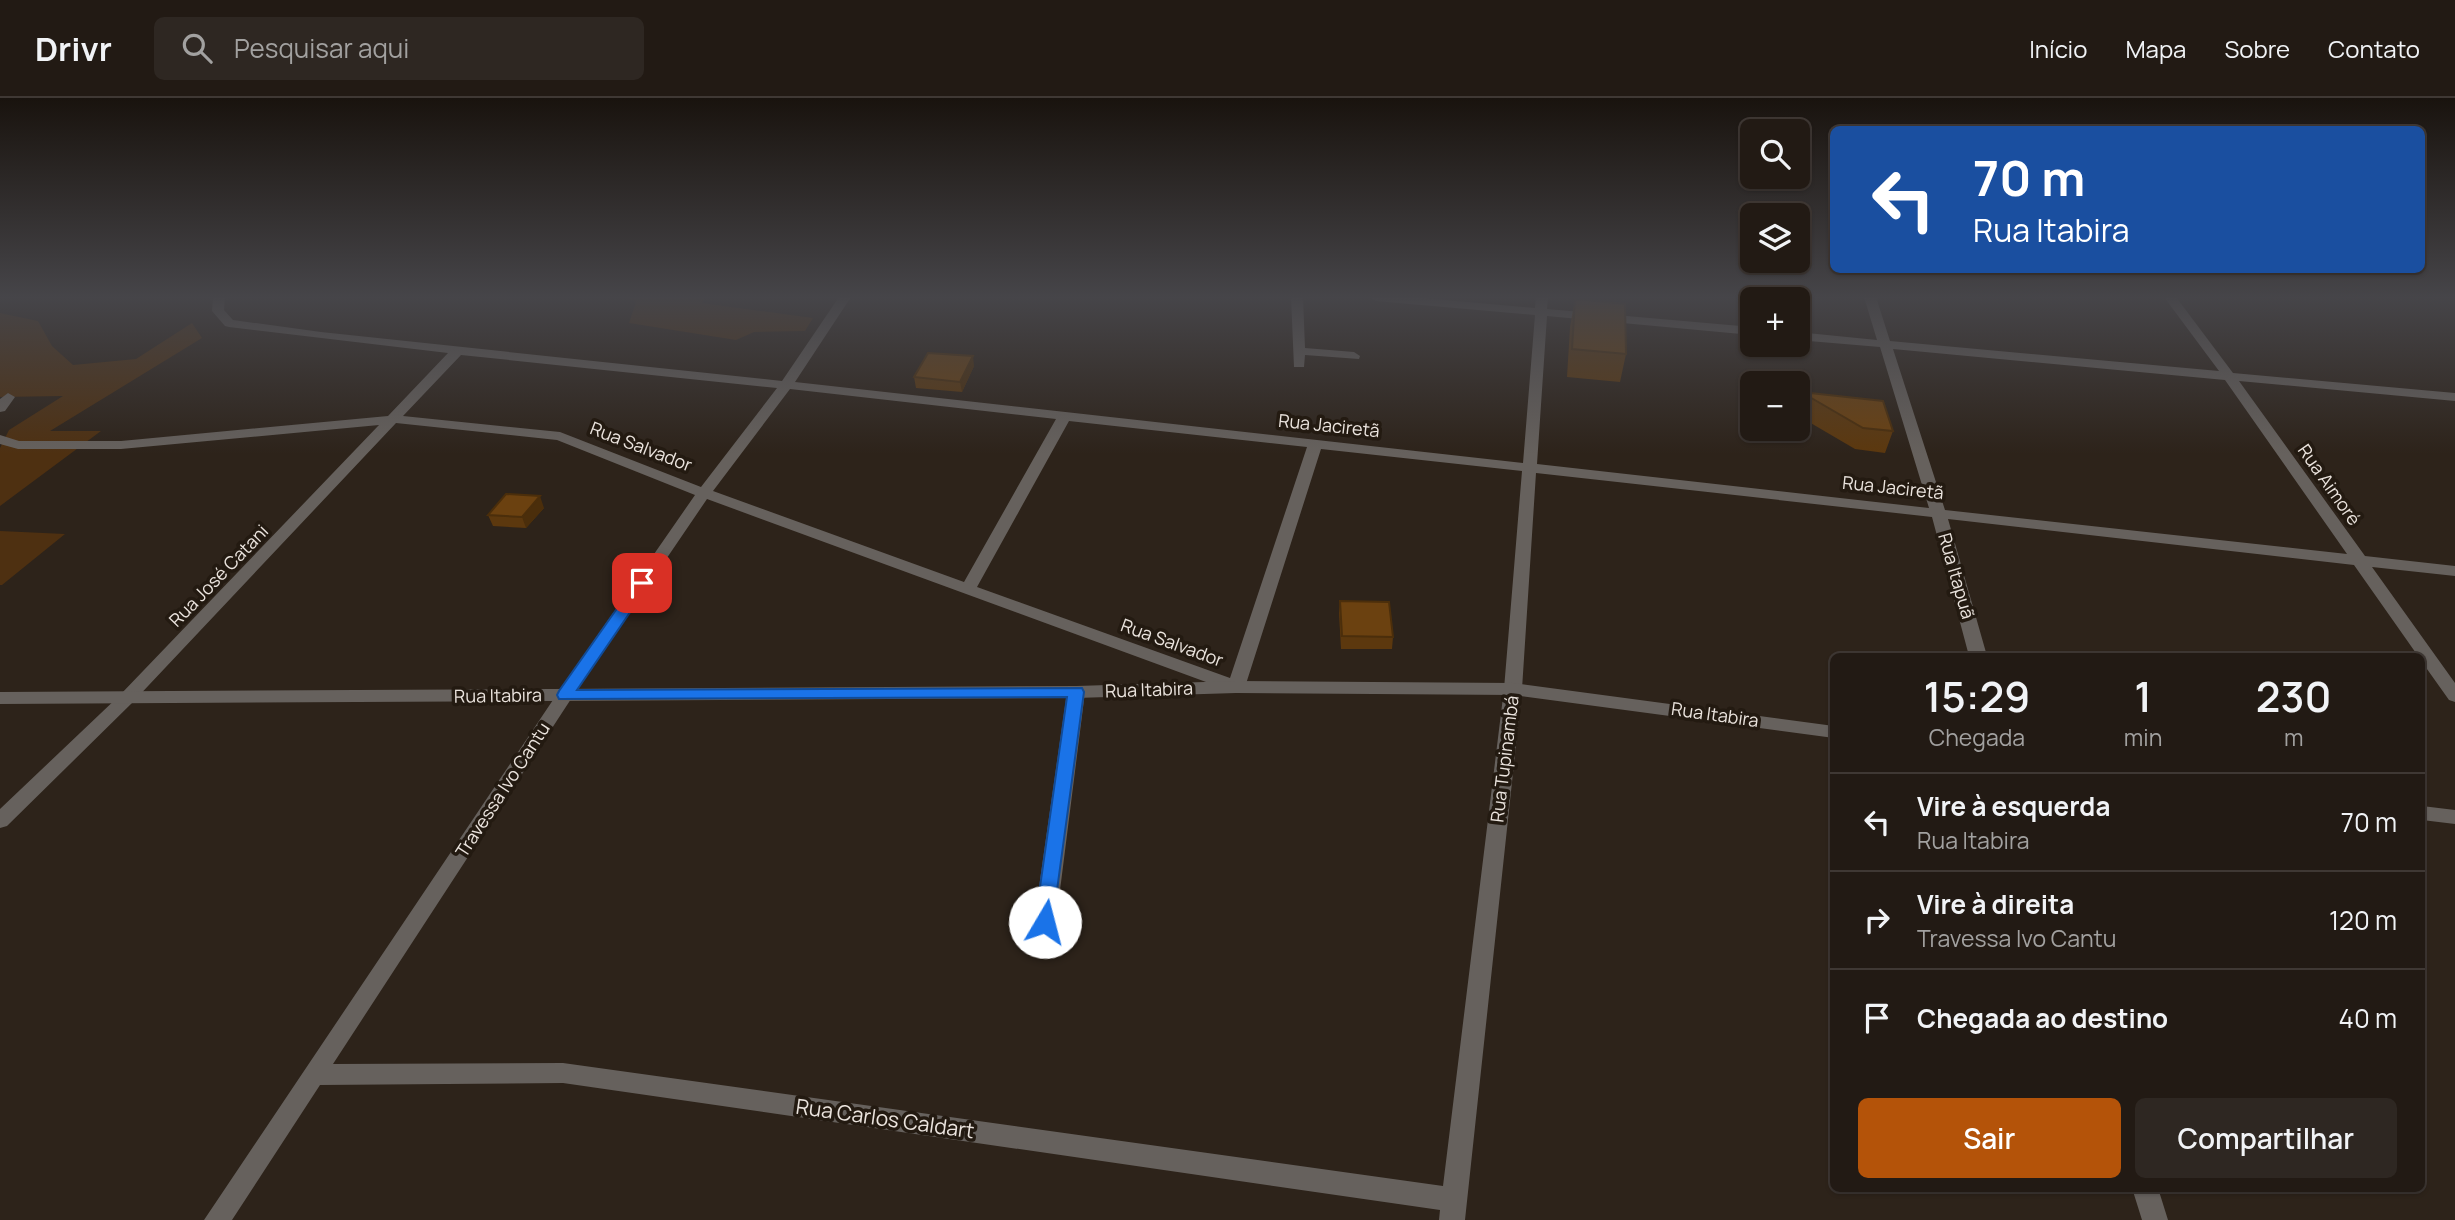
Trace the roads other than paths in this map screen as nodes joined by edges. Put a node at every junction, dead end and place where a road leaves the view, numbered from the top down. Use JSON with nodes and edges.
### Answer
{"nodes":[{"id":1,"x":442,"y":349,"type":"edge"},
{"id":2,"x":810,"y":349,"type":"edge"},
{"id":3,"x":1299,"y":349,"type":"edge"},
{"id":4,"x":1538,"y":349,"type":"edge"},
{"id":5,"x":1888,"y":349,"type":"edge"},
{"id":6,"x":1942,"y":349,"type":"edge"},
{"id":7,"x":2209,"y":349,"type":"edge"},
{"id":8,"x":458,"y":351,"type":"junction"},
{"id":9,"x":1354,"y":356,"type":"dead end"},
{"id":10,"x":2230,"y":377,"type":"junction"},
{"id":11,"x":786,"y":385,"type":"junction"},
{"id":12,"x":2455,"y":397,"type":"edge"},
{"id":13,"x":1065,"y":416,"type":"junction"},
{"id":14,"x":396,"y":419,"type":"junction"},
{"id":15,"x":0,"y":439,"type":"edge"},
{"id":16,"x":1315,"y":443,"type":"junction"},
{"id":17,"x":1529,"y":467,"type":"junction"},
{"id":18,"x":704,"y":493,"type":"junction"},
{"id":19,"x":1938,"y":512,"type":"junction"},
{"id":20,"x":2358,"y":561,"type":"junction"},
{"id":21,"x":2455,"y":571,"type":"edge"},
{"id":22,"x":968,"y":589,"type":"junction"},
{"id":23,"x":1977,"y":653,"type":"edge"},
{"id":24,"x":2424,"y":653,"type":"edge"},
{"id":25,"x":2425,"y":654,"type":"edge"},
{"id":26,"x":1236,"y":687,"type":"junction"},
{"id":27,"x":1513,"y":689,"type":"junction"},
{"id":28,"x":1076,"y":692,"type":"junction"},
{"id":29,"x":565,"y":695,"type":"junction"},
{"id":30,"x":2455,"y":696,"type":"edge"},
{"id":31,"x":0,"y":698,"type":"edge"},
{"id":32,"x":127,"y":699,"type":"junction"},
{"id":33,"x":1830,"y":731,"type":"edge"},
{"id":34,"x":2425,"y":813,"type":"edge"},
{"id":35,"x":2455,"y":817,"type":"edge"},
{"id":36,"x":0,"y":821,"type":"edge"},
{"id":37,"x":1045,"y":922,"type":"dead end"},
{"id":38,"x":314,"y":1075,"type":"junction"},
{"id":39,"x":2146,"y":1192,"type":"edge"},
{"id":40,"x":1453,"y":1210,"type":"edge"},
{"id":41,"x":217,"y":1220,"type":"edge"},
{"id":42,"x":2155,"y":1220,"type":"edge"}],
"edges":[{"from":1,"to":8,"type":"street","name":"Rua Jaciretã"},
{"from":2,"to":11,"type":"street","name":"Travessa Ivo Cantu"},
{"from":3,"to":9,"type":"street"},
{"from":4,"to":17,"type":"street","name":"Rua Tupinambá"},
{"from":5,"to":19,"type":"street","name":"Rua Itapuã"},
{"from":6,"to":10,"type":"street"},
{"from":7,"to":10,"type":"street","name":"Rua Aimoré"},
{"from":8,"to":11,"type":"street","name":"Rua Jaciretã"},
{"from":8,"to":14,"type":"street","name":"Rua José Catani"},
{"from":10,"to":12,"type":"street"},
{"from":10,"to":20,"type":"street","name":"Rua Aimoré"},
{"from":11,"to":13,"type":"street","name":"Rua Jaciretã"},
{"from":11,"to":18,"type":"street","name":"Travessa Ivo Cantu"},
{"from":13,"to":16,"type":"street","name":"Rua Jaciretã"},
{"from":13,"to":22,"type":"street"},
{"from":14,"to":15,"type":"street","name":"Rua Salvador"},
{"from":14,"to":18,"type":"street","name":"Rua Salvador"},
{"from":14,"to":32,"type":"street","name":"Rua José Catani"},
{"from":16,"to":17,"type":"street","name":"Rua Jaciretã"},
{"from":16,"to":26,"type":"street"},
{"from":17,"to":19,"type":"street","name":"Rua Jaciretã"},
{"from":17,"to":27,"type":"street","name":"Rua Tupinambá"},
{"from":18,"to":22,"type":"street","name":"Rua Salvador"},
{"from":18,"to":29,"type":"street","name":"Travessa Ivo Cantu"},
{"from":19,"to":20,"type":"street","name":"Rua Jaciretã"},
{"from":19,"to":23,"type":"street","name":"Rua Itapuã"},
{"from":20,"to":21,"type":"street","name":"Rua Jaciretã"},
{"from":20,"to":24,"type":"street","name":"Rua Aimoré"},
{"from":22,"to":26,"type":"street","name":"Rua Salvador"},
{"from":25,"to":30,"type":"street","name":"Rua Aimoré"},
{"from":26,"to":27,"type":"street","name":"Rua Itabira"},
{"from":26,"to":28,"type":"street","name":"Rua Itabira"},
{"from":27,"to":33,"type":"street","name":"Rua Itabira"},
{"from":27,"to":40,"type":"street","name":"Rua Tupinambá"},
{"from":28,"to":29,"type":"street","name":"Rua Itabira"},
{"from":28,"to":37,"type":"street"},
{"from":29,"to":32,"type":"street","name":"Rua Itabira"},
{"from":29,"to":38,"type":"street","name":"Travessa Ivo Cantu"},
{"from":31,"to":32,"type":"street","name":"Rua Itabira"},
{"from":32,"to":36,"type":"street","name":"Rua José Catani"},
{"from":34,"to":35,"type":"street"},
{"from":38,"to":40,"type":"street","name":"Rua Carlos Caldart"},
{"from":38,"to":41,"type":"street","name":"Travessa Ivo Cantu"},
{"from":39,"to":42,"type":"street"}]}
